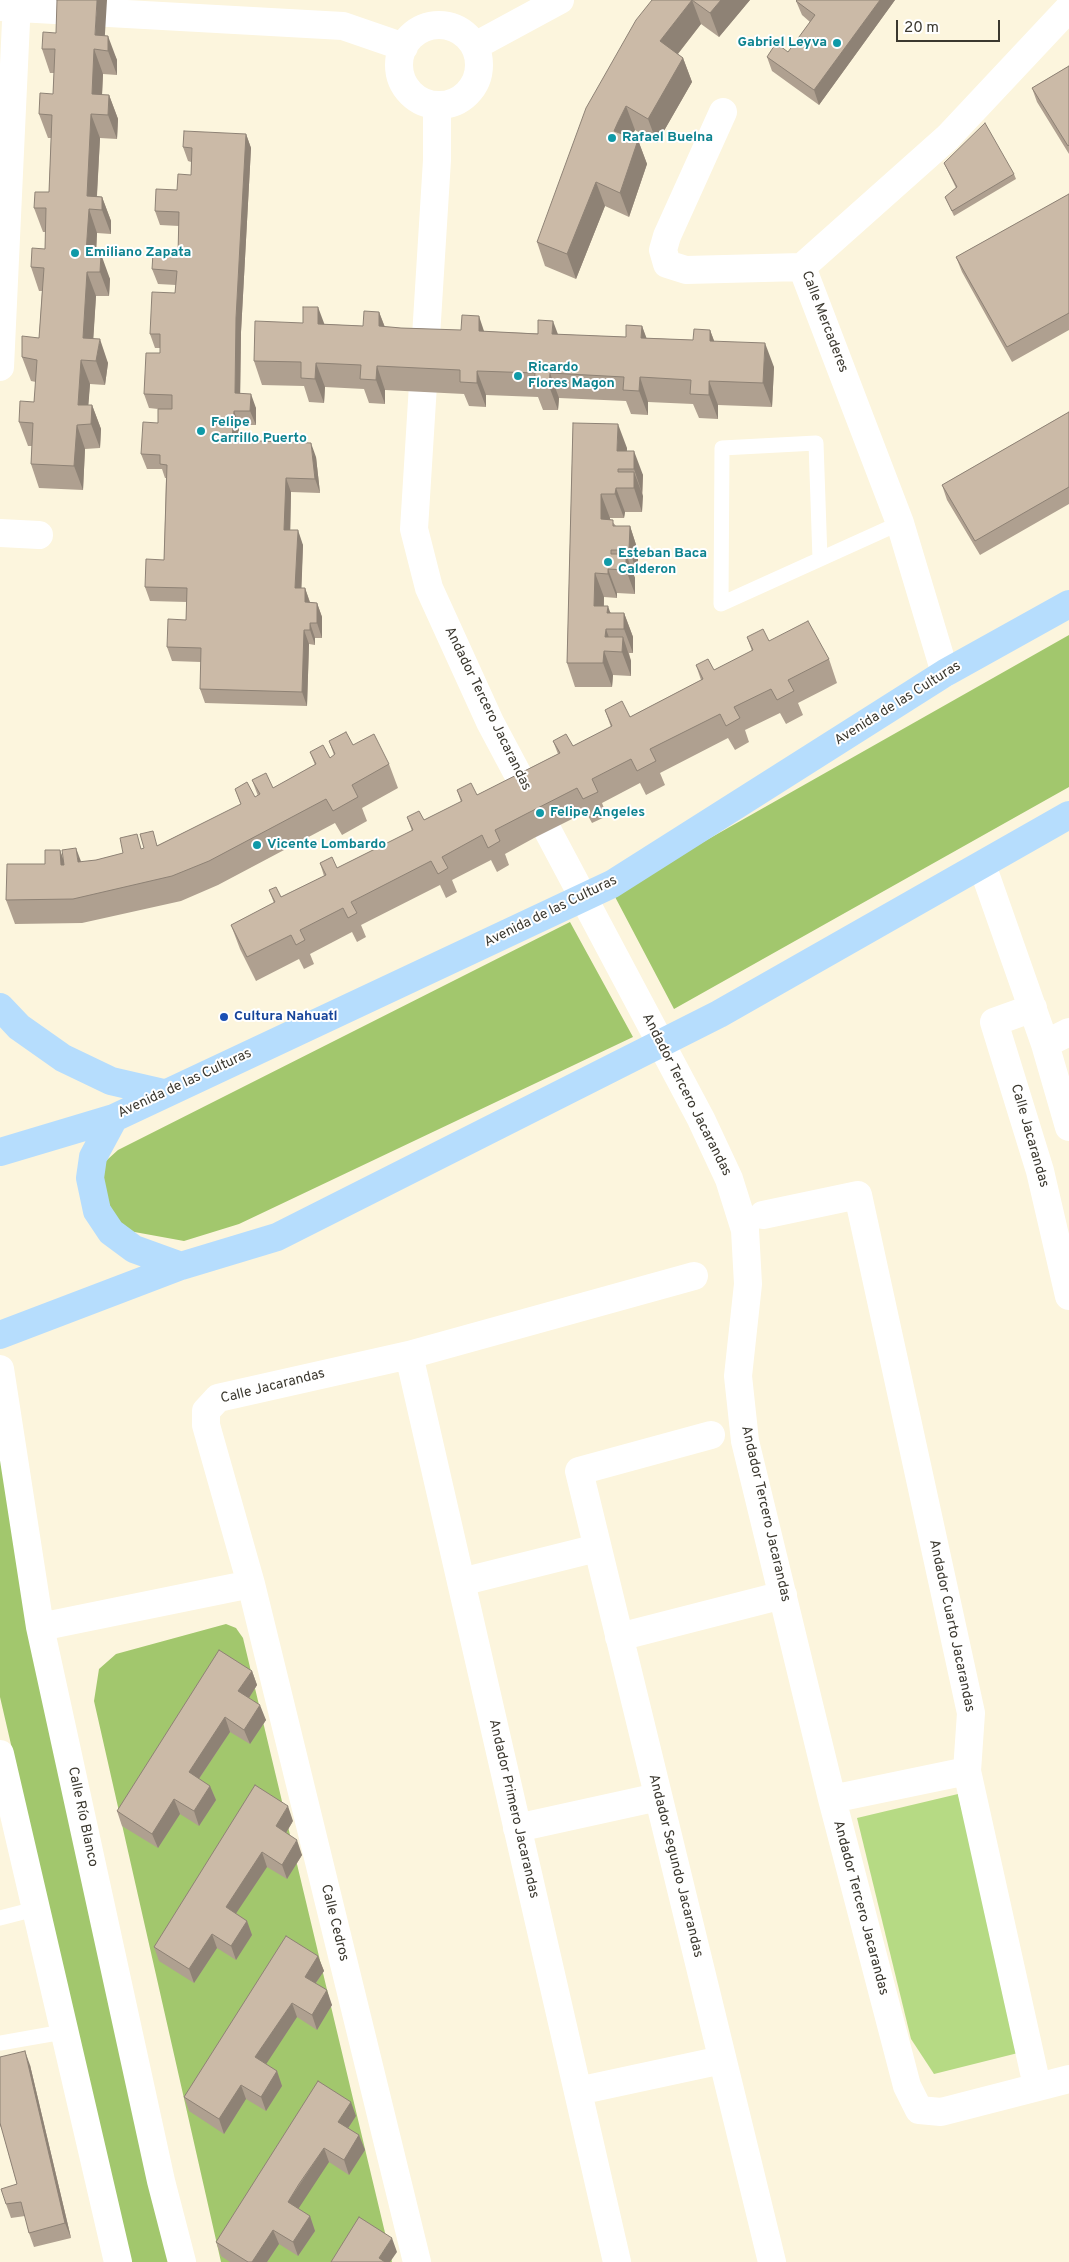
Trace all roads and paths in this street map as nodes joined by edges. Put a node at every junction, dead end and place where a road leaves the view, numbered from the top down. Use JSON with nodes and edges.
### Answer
{"nodes":[{"id":1,"x":17,"y":0,"type":"edge"},
{"id":2,"x":560,"y":0,"type":"edge"},
{"id":3,"x":0,"y":7,"type":"edge"},
{"id":4,"x":1069,"y":8,"type":"edge"},
{"id":5,"x":475,"y":46,"type":"junction"},
{"id":6,"x":404,"y":47,"type":"junction"},
{"id":7,"x":438,"y":105,"type":"junction"},
{"id":8,"x":723,"y":112,"type":"dead end"},
{"id":9,"x":802,"y":267,"type":"junction"},
{"id":10,"x":0,"y":367,"type":"edge"},
{"id":11,"x":900,"y":523,"type":"junction"},
{"id":12,"x":0,"y":532,"type":"edge"},
{"id":13,"x":39,"y":535,"type":"dead end"},
{"id":14,"x":820,"y":559,"type":"junction"},
{"id":15,"x":1069,"y":604,"type":"edge"},
{"id":16,"x":945,"y":673,"type":"junction"},
{"id":17,"x":1069,"y":815,"type":"edge"},
{"id":18,"x":982,"y":865,"type":"junction"},
{"id":19,"x":0,"y":1007,"type":"edge"},
{"id":20,"x":1033,"y":1008,"type":"junction"},
{"id":21,"x":1069,"y":1032,"type":"edge"},
{"id":22,"x":1045,"y":1044,"type":"junction"},
{"id":23,"x":163,"y":1094,"type":"junction"},
{"id":24,"x":114,"y":1118,"type":"junction"},
{"id":25,"x":1069,"y":1127,"type":"edge"},
{"id":26,"x":0,"y":1152,"type":"edge"},
{"id":27,"x":763,"y":1215,"type":"dead end"},
{"id":28,"x":181,"y":1266,"type":"junction"},
{"id":29,"x":694,"y":1276,"type":"dead end"},
{"id":30,"x":1069,"y":1293,"type":"edge"},
{"id":31,"x":0,"y":1335,"type":"edge"},
{"id":32,"x":409,"y":1355,"type":"junction"},
{"id":33,"x":0,"y":1369,"type":"edge"},
{"id":34,"x":711,"y":1435,"type":"dead end"},
{"id":35,"x":597,"y":1548,"type":"junction"},
{"id":36,"x":461,"y":1582,"type":"junction"},
{"id":37,"x":251,"y":1584,"type":"junction"},
{"id":38,"x":783,"y":1595,"type":"junction"},
{"id":39,"x":40,"y":1627,"type":"junction"},
{"id":40,"x":619,"y":1638,"type":"junction"},
{"id":41,"x":0,"y":1754,"type":"edge"},
{"id":42,"x":967,"y":1771,"type":"junction"},
{"id":43,"x":658,"y":1797,"type":"junction"},
{"id":44,"x":832,"y":1799,"type":"junction"},
{"id":45,"x":518,"y":1828,"type":"junction"},
{"id":46,"x":35,"y":1909,"type":"junction"},
{"id":47,"x":0,"y":1918,"type":"edge"},
{"id":48,"x":64,"y":2032,"type":"junction"},
{"id":49,"x":0,"y":2043,"type":"edge"},
{"id":50,"x":722,"y":2060,"type":"junction"},
{"id":51,"x":1069,"y":2079,"type":"edge"},
{"id":52,"x":1037,"y":2086,"type":"junction"},
{"id":53,"x":578,"y":2092,"type":"junction"},
{"id":54,"x":118,"y":2262,"type":"edge"},
{"id":55,"x":182,"y":2262,"type":"edge"},
{"id":56,"x":417,"y":2262,"type":"edge"},
{"id":57,"x":617,"y":2262,"type":"edge"},
{"id":58,"x":772,"y":2262,"type":"edge"}],
"edges":[{"from":1,"to":10,"type":"street"},
{"from":2,"to":5,"type":"street"},
{"from":3,"to":6,"type":"street"},
{"from":4,"to":9,"type":"street","name":"Calle Mercaderes"},
{"from":5,"to":6,"type":"street"},
{"from":5,"to":7,"type":"street"},
{"from":6,"to":7,"type":"street"},
{"from":7,"to":38,"type":"street","name":"Andador Tercero Jacarandas"},
{"from":8,"to":9,"type":"street"},
{"from":9,"to":11,"type":"street","name":"Calle Mercaderes"},
{"from":11,"to":14,"type":"lane"},
{"from":11,"to":16,"type":"street","name":"Calle Mercaderes"},
{"from":12,"to":13,"type":"street"},
{"from":14,"to":14,"type":"lane"},
{"from":15,"to":16,"type":"main road","name":"Avenida de las Culturas"},
{"from":16,"to":23,"type":"main road","name":"Avenida de las Culturas"},
{"from":17,"to":18,"type":"main road"},
{"from":18,"to":20,"type":"street"},
{"from":18,"to":28,"type":"main road"},
{"from":19,"to":23,"type":"main road"},
{"from":20,"to":22,"type":"street"},
{"from":20,"to":30,"type":"street","name":"Calle Jacarandas"},
{"from":21,"to":22,"type":"street"},
{"from":22,"to":25,"type":"street"},
{"from":23,"to":24,"type":"main road","name":"Avenida de las Culturas"},
{"from":24,"to":26,"type":"main road","name":"Avenida de las Culturas"},
{"from":24,"to":28,"type":"main road"},
{"from":27,"to":42,"type":"street","name":"Andador Cuarto Jacarandas"},
{"from":28,"to":31,"type":"main road"},
{"from":29,"to":32,"type":"street","name":"Calle Jacarandas"},
{"from":32,"to":36,"type":"street","name":"Andador Primero Jacarandas"},
{"from":32,"to":37,"type":"street","name":"Calle Jacarandas"},
{"from":33,"to":39,"type":"street","name":"Calle Río Blanco"},
{"from":34,"to":35,"type":"street","name":"Andador Segundo Jacarandas"},
{"from":35,"to":36,"type":"street"},
{"from":35,"to":40,"type":"street","name":"Andador Segundo Jacarandas"},
{"from":36,"to":45,"type":"street","name":"Andador Primero Jacarandas"},
{"from":37,"to":39,"type":"street"},
{"from":37,"to":56,"type":"street","name":"Calle Cedros"},
{"from":38,"to":40,"type":"street"},
{"from":38,"to":44,"type":"street","name":"Andador Tercero Jacarandas"},
{"from":39,"to":55,"type":"street","name":"Calle Río Blanco"},
{"from":40,"to":43,"type":"street","name":"Andador Segundo Jacarandas"},
{"from":41,"to":46,"type":"street"},
{"from":42,"to":44,"type":"street"},
{"from":42,"to":52,"type":"street","name":"Andador Cuarto Jacarandas"},
{"from":43,"to":45,"type":"street"},
{"from":43,"to":50,"type":"street","name":"Andador Segundo Jacarandas"},
{"from":44,"to":52,"type":"street","name":"Andador Tercero Jacarandas"},
{"from":45,"to":53,"type":"street","name":"Andador Primero Jacarandas"},
{"from":46,"to":47,"type":"lane"},
{"from":46,"to":48,"type":"street"},
{"from":48,"to":49,"type":"lane"},
{"from":48,"to":54,"type":"street"},
{"from":50,"to":53,"type":"street"},
{"from":50,"to":58,"type":"street","name":"Andador Segundo Jacarandas"},
{"from":51,"to":52,"type":"street"},
{"from":53,"to":57,"type":"street","name":"Andador Primero Jacarandas"}]}
